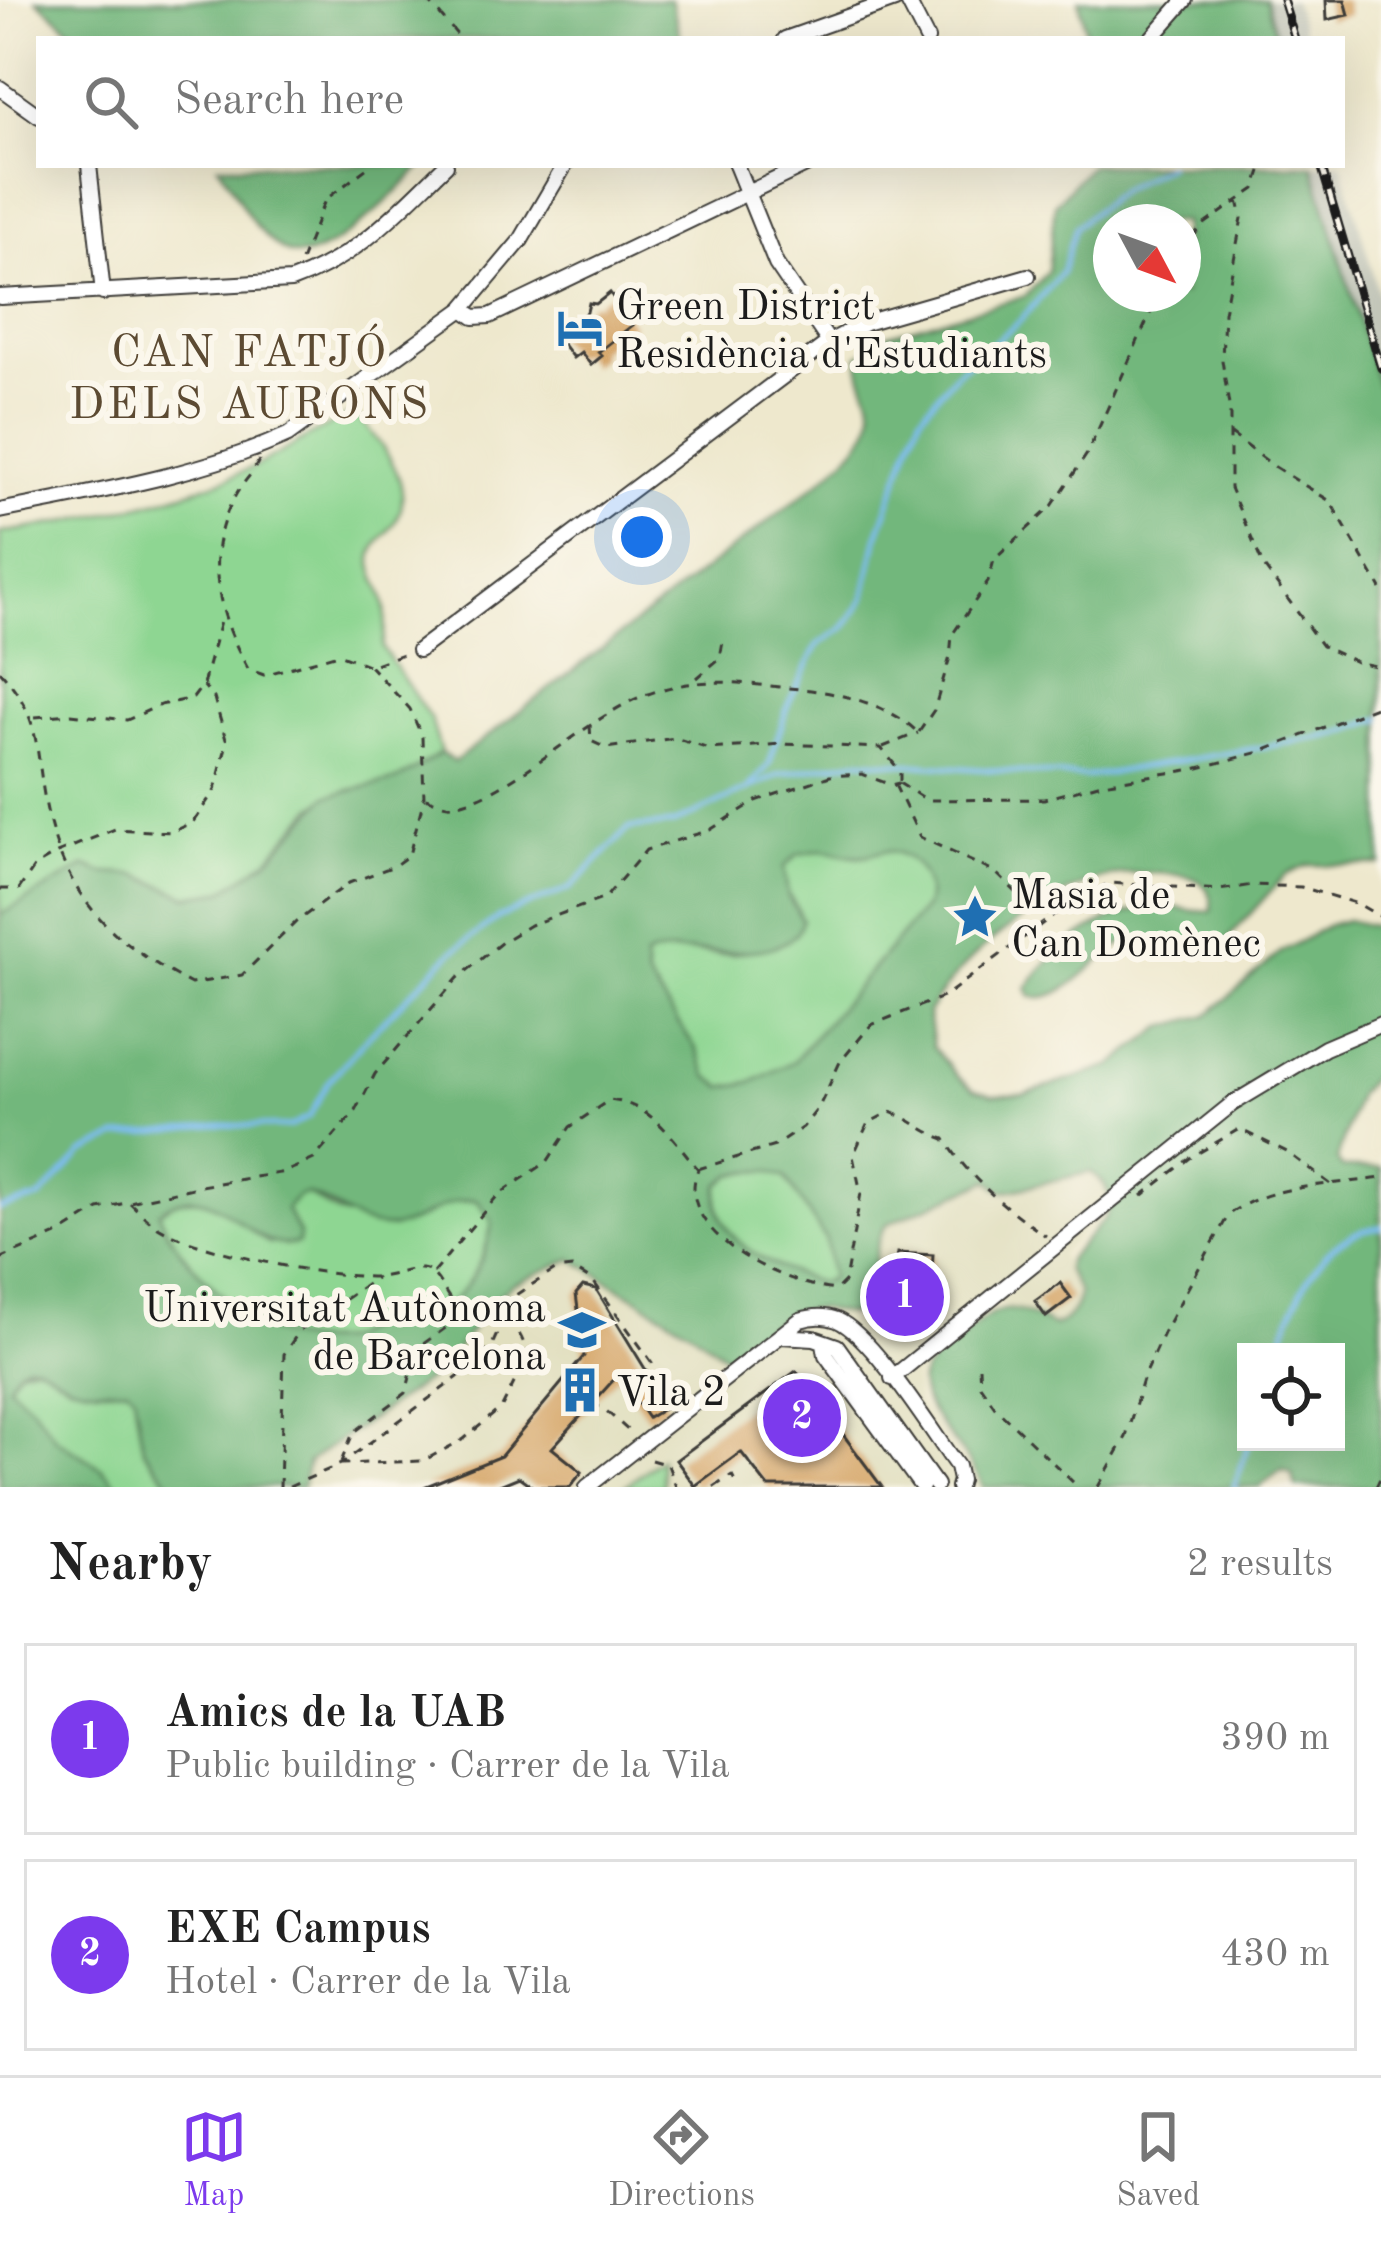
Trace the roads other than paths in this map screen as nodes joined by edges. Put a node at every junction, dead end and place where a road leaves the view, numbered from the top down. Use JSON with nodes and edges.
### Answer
{"nodes":[{"id":1,"x":895,"y":0,"type":"edge"},
{"id":2,"x":907,"y":0,"type":"edge"},
{"id":3,"x":1185,"y":0,"type":"edge"},
{"id":4,"x":793,"y":36,"type":"edge"},
{"id":5,"x":925,"y":36,"type":"edge"},
{"id":6,"x":1154,"y":36,"type":"edge"},
{"id":7,"x":0,"y":88,"type":"edge"},
{"id":8,"x":36,"y":114,"type":"edge"},
{"id":9,"x":89,"y":168,"type":"edge"},
{"id":10,"x":443,"y":168,"type":"edge"},
{"id":11,"x":563,"y":168,"type":"edge"},
{"id":12,"x":737,"y":168,"type":"edge"},
{"id":13,"x":800,"y":168,"type":"edge"},
{"id":14,"x":746,"y":193,"type":"junction"},
{"id":15,"x":1028,"y":276,"type":"dead end"},
{"id":16,"x":103,"y":293,"type":"junction"},
{"id":17,"x":0,"y":297,"type":"edge"},
{"id":18,"x":463,"y":309,"type":"junction"},
{"id":19,"x":829,"y":342,"type":"junction"},
{"id":20,"x":0,"y":511,"type":"edge"},
{"id":21,"x":418,"y":650,"type":"road end"},
{"id":22,"x":1381,"y":1024,"type":"edge"},
{"id":23,"x":781,"y":1336,"type":"junction"},
{"id":24,"x":892,"y":1378,"type":"junction"},
{"id":25,"x":587,"y":1487,"type":"edge"},
{"id":26,"x":940,"y":1487,"type":"edge"}],
"edges":[{"from":1,"to":4,"type":"street"},
{"from":2,"to":5,"type":"street"},
{"from":3,"to":6,"type":"street"},
{"from":7,"to":8,"type":"street"},
{"from":9,"to":16,"type":"street"},
{"from":10,"to":16,"type":"street"},
{"from":11,"to":18,"type":"street"},
{"from":12,"to":14,"type":"street"},
{"from":13,"to":14,"type":"street"},
{"from":14,"to":18,"type":"street"},
{"from":14,"to":19,"type":"street"},
{"from":15,"to":19,"type":"street"},
{"from":16,"to":17,"type":"street"},
{"from":18,"to":20,"type":"street"},
{"from":19,"to":21,"type":"street"},
{"from":22,"to":24,"type":"street"},
{"from":23,"to":24,"type":"street"},
{"from":23,"to":25,"type":"street"},
{"from":23,"to":26,"type":"street"},
{"from":24,"to":26,"type":"street"}]}
